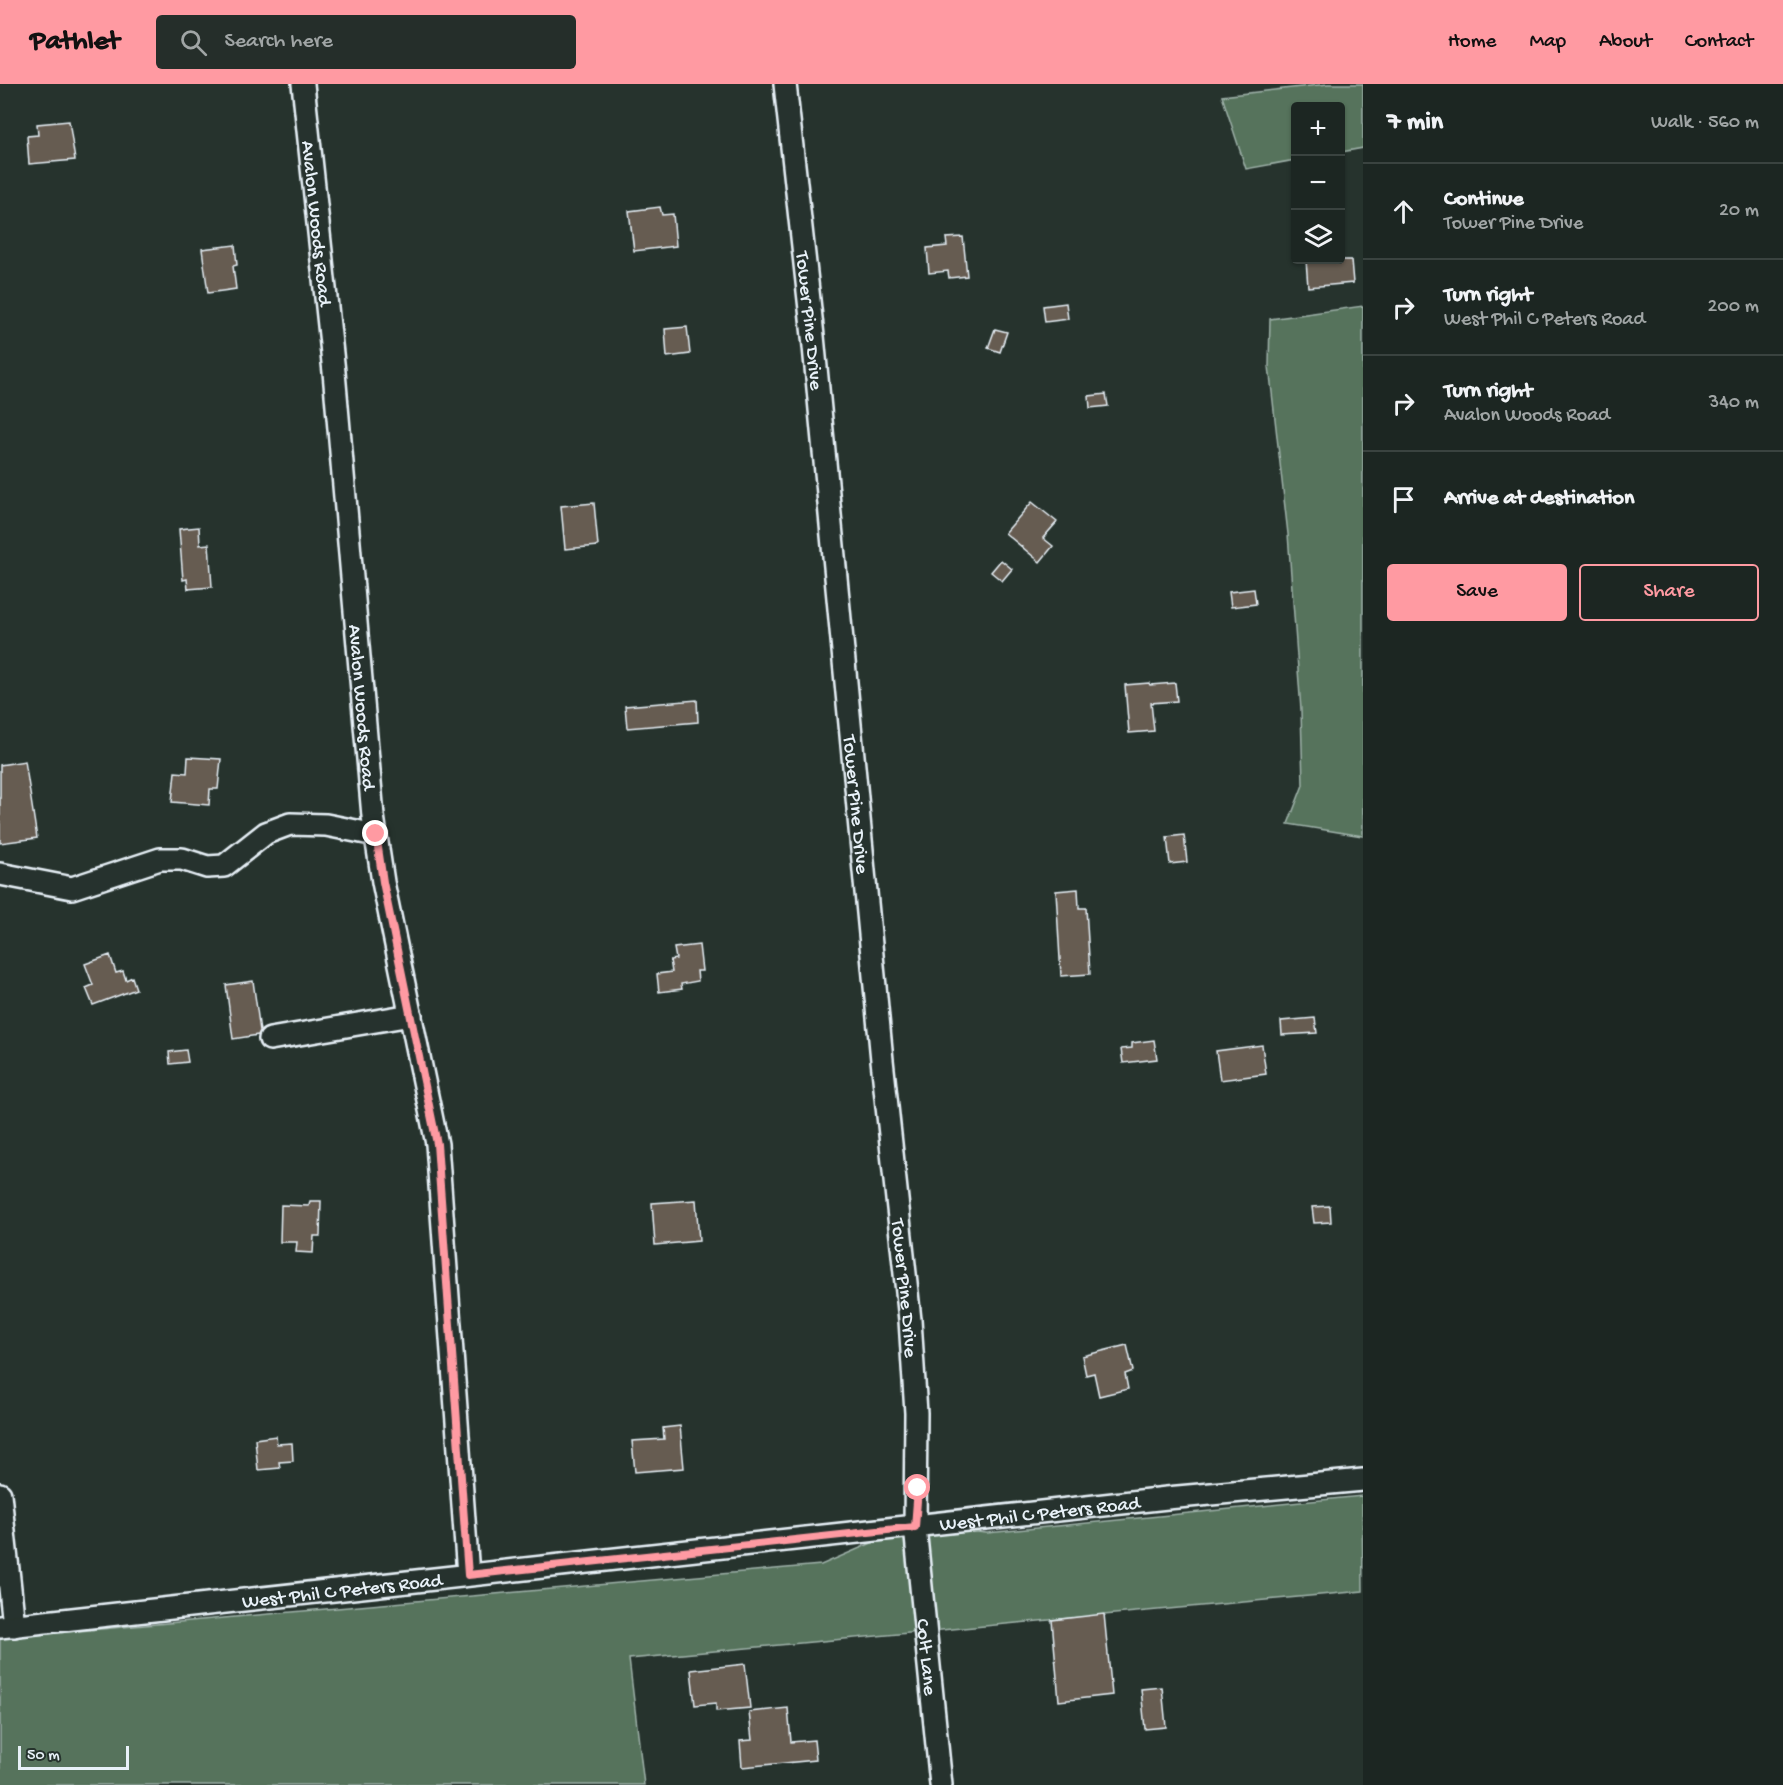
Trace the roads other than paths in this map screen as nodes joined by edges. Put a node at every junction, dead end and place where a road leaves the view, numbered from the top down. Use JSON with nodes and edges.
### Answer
{"nodes":[{"id":1,"x":303,"y":84,"type":"edge"},
{"id":2,"x":784,"y":84,"type":"edge"},
{"id":3,"x":376,"y":834,"type":"junction"},
{"id":4,"x":0,"y":874,"type":"edge"},
{"id":5,"x":411,"y":1015,"type":"junction"},
{"id":6,"x":270,"y":1039,"type":"dead end"},
{"id":7,"x":1363,"y":1480,"type":"edge"},
{"id":8,"x":0,"y":1494,"type":"edge"},
{"id":9,"x":915,"y":1527,"type":"junction"},
{"id":10,"x":468,"y":1575,"type":"junction"},
{"id":11,"x":7,"y":1626,"type":"edge"},
{"id":12,"x":941,"y":1785,"type":"edge"}],
"edges":[{"from":1,"to":3,"type":"street","name":"Avalon Woods Road"},
{"from":2,"to":9,"type":"street","name":"Tower Pine Drive"},
{"from":3,"to":4,"type":"street"},
{"from":3,"to":5,"type":"street","name":"Avalon Woods Road"},
{"from":5,"to":6,"type":"street"},
{"from":5,"to":10,"type":"street","name":"Avalon Woods Road"},
{"from":7,"to":9,"type":"street","name":"West Phil C Peters Road"},
{"from":8,"to":11,"type":"street"},
{"from":9,"to":10,"type":"street","name":"West Phil C Peters Road"},
{"from":9,"to":12,"type":"street","name":"Colt Lane"},
{"from":10,"to":11,"type":"street","name":"West Phil C Peters Road"}]}
